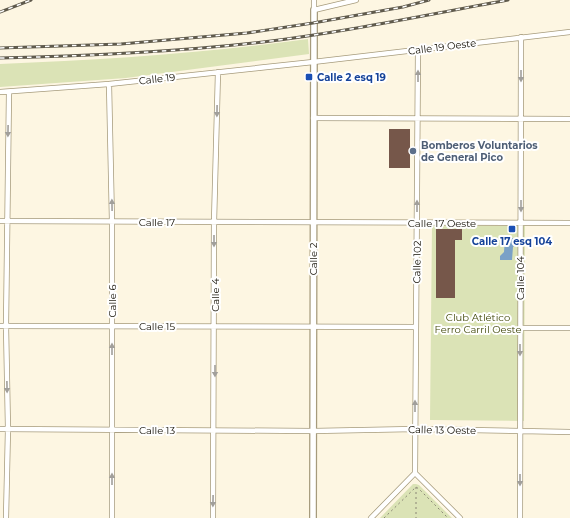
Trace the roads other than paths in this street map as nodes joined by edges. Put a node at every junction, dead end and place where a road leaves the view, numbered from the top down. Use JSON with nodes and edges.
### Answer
{"nodes":[{"id":1,"x":314,"y":0,"type":"edge"},
{"id":2,"x":356,"y":0,"type":"edge"},
{"id":3,"x":314,"y":10,"type":"junction"},
{"id":4,"x":570,"y":32,"type":"edge"},
{"id":5,"x":521,"y":37,"type":"junction"},
{"id":6,"x":418,"y":50,"type":"junction"},
{"id":7,"x":313,"y":62,"type":"junction"},
{"id":8,"x":218,"y":72,"type":"junction"},
{"id":9,"x":109,"y":84,"type":"junction"},
{"id":10,"x":0,"y":92,"type":"edge"},
{"id":11,"x":9,"y":92,"type":"junction"},
{"id":12,"x":313,"y":118,"type":"junction"},
{"id":13,"x":418,"y":119,"type":"junction"},
{"id":14,"x":521,"y":119,"type":"junction"},
{"id":15,"x":570,"y":119,"type":"edge"},
{"id":16,"x":0,"y":221,"type":"edge"},
{"id":17,"x":7,"y":221,"type":"junction"},
{"id":18,"x":112,"y":222,"type":"junction"},
{"id":19,"x":214,"y":222,"type":"junction"},
{"id":20,"x":313,"y":222,"type":"junction"},
{"id":21,"x":417,"y":223,"type":"junction"},
{"id":22,"x":520,"y":223,"type":"junction"},
{"id":23,"x":570,"y":224,"type":"edge"},
{"id":24,"x":0,"y":326,"type":"edge"},
{"id":25,"x":6,"y":326,"type":"junction"},
{"id":26,"x":111,"y":326,"type":"junction"},
{"id":27,"x":215,"y":326,"type":"junction"},
{"id":28,"x":313,"y":326,"type":"junction"},
{"id":29,"x":416,"y":327,"type":"junction"},
{"id":30,"x":520,"y":328,"type":"junction"},
{"id":31,"x":570,"y":328,"type":"edge"},
{"id":32,"x":0,"y":429,"type":"edge"},
{"id":33,"x":8,"y":429,"type":"junction"},
{"id":34,"x":112,"y":429,"type":"junction"},
{"id":35,"x":415,"y":429,"type":"junction"},
{"id":36,"x":214,"y":430,"type":"junction"},
{"id":37,"x":313,"y":431,"type":"junction"},
{"id":38,"x":520,"y":431,"type":"junction"},
{"id":39,"x":570,"y":432,"type":"edge"},
{"id":40,"x":415,"y":473,"type":"junction"},
{"id":41,"x":6,"y":518,"type":"edge"},
{"id":42,"x":112,"y":518,"type":"edge"},
{"id":43,"x":213,"y":518,"type":"edge"},
{"id":44,"x":313,"y":518,"type":"edge"},
{"id":45,"x":371,"y":518,"type":"edge"},
{"id":46,"x":460,"y":518,"type":"edge"},
{"id":47,"x":520,"y":518,"type":"edge"}],
"edges":[{"from":1,"to":3,"type":"street","name":"Calle 2"},
{"from":2,"to":3,"type":"street"},
{"from":3,"to":7,"type":"street","name":"Calle 2"},
{"from":4,"to":5,"type":"street","name":"Calle 19 Oeste"},
{"from":5,"to":6,"type":"street","name":"Calle 19 Oeste"},
{"from":5,"to":14,"type":"street","name":"Calle 104","one_way":true},
{"from":6,"to":7,"type":"street","name":"Calle 19 Oeste"},
{"from":13,"to":6,"type":"street","name":"Calle 102","one_way":true},
{"from":7,"to":8,"type":"street","name":"Calle 19"},
{"from":7,"to":12,"type":"street","name":"Calle 2"},
{"from":8,"to":9,"type":"street","name":"Calle 19"},
{"from":8,"to":19,"type":"street","name":"Calle 4","one_way":true},
{"from":9,"to":11,"type":"street","name":"Calle 19"},
{"from":18,"to":9,"type":"street","name":"Calle 6","one_way":true},
{"from":10,"to":11,"type":"street","name":"Calle 19"},
{"from":11,"to":17,"type":"street","one_way":true},
{"from":12,"to":13,"type":"street"},
{"from":12,"to":20,"type":"street","name":"Calle 2"},
{"from":13,"to":14,"type":"street"},
{"from":21,"to":13,"type":"street","name":"Calle 102","one_way":true},
{"from":14,"to":15,"type":"street"},
{"from":14,"to":22,"type":"street","name":"Calle 104","one_way":true},
{"from":16,"to":17,"type":"street","name":"Calle 17"},
{"from":17,"to":18,"type":"street","name":"Calle 17"},
{"from":17,"to":25,"type":"street"},
{"from":18,"to":19,"type":"street","name":"Calle 17"},
{"from":18,"to":26,"type":"street","name":"Calle 6"},
{"from":19,"to":20,"type":"street","name":"Calle 17"},
{"from":19,"to":27,"type":"street","name":"Calle 4","one_way":true},
{"from":20,"to":21,"type":"street","name":"Calle 17 Oeste"},
{"from":20,"to":28,"type":"street","name":"Calle 2"},
{"from":21,"to":22,"type":"street","name":"Calle 17 Oeste"},
{"from":21,"to":29,"type":"street","name":"Calle 102"},
{"from":22,"to":23,"type":"street","name":"Calle 17 Oeste"},
{"from":22,"to":30,"type":"street","name":"Calle 104"},
{"from":24,"to":25,"type":"street","name":"Calle 15"},
{"from":25,"to":26,"type":"street","name":"Calle 15"},
{"from":25,"to":33,"type":"street","one_way":true},
{"from":26,"to":27,"type":"street","name":"Calle 15"},
{"from":34,"to":26,"type":"street","name":"Calle 6","one_way":true},
{"from":27,"to":28,"type":"street","name":"Calle 15"},
{"from":27,"to":36,"type":"street","name":"Calle 4","one_way":true},
{"from":28,"to":29,"type":"street","name":"Calle 15"},
{"from":28,"to":37,"type":"street","name":"Calle 2"},
{"from":35,"to":29,"type":"street","name":"Calle 102","one_way":true},
{"from":30,"to":31,"type":"street"},
{"from":30,"to":38,"type":"street","name":"Calle 104","one_way":true},
{"from":32,"to":33,"type":"street","name":"Calle 13"},
{"from":33,"to":34,"type":"street","name":"Calle 13"},
{"from":33,"to":41,"type":"street"},
{"from":34,"to":36,"type":"street","name":"Calle 13"},
{"from":42,"to":34,"type":"street","name":"Calle 6","one_way":true},
{"from":35,"to":37,"type":"street","name":"Calle 13 Oeste"},
{"from":35,"to":38,"type":"street","name":"Calle 13 Oeste"},
{"from":35,"to":40,"type":"street","name":"Calle 102"},
{"from":36,"to":37,"type":"street","name":"Calle 13"},
{"from":36,"to":43,"type":"street","name":"Calle 4","one_way":true},
{"from":37,"to":44,"type":"street","name":"Calle 2"},
{"from":38,"to":39,"type":"street","name":"Calle 13 Oeste"},
{"from":38,"to":47,"type":"street","name":"Calle 104","one_way":true},
{"from":40,"to":45,"type":"street"},
{"from":40,"to":46,"type":"street"}]}
